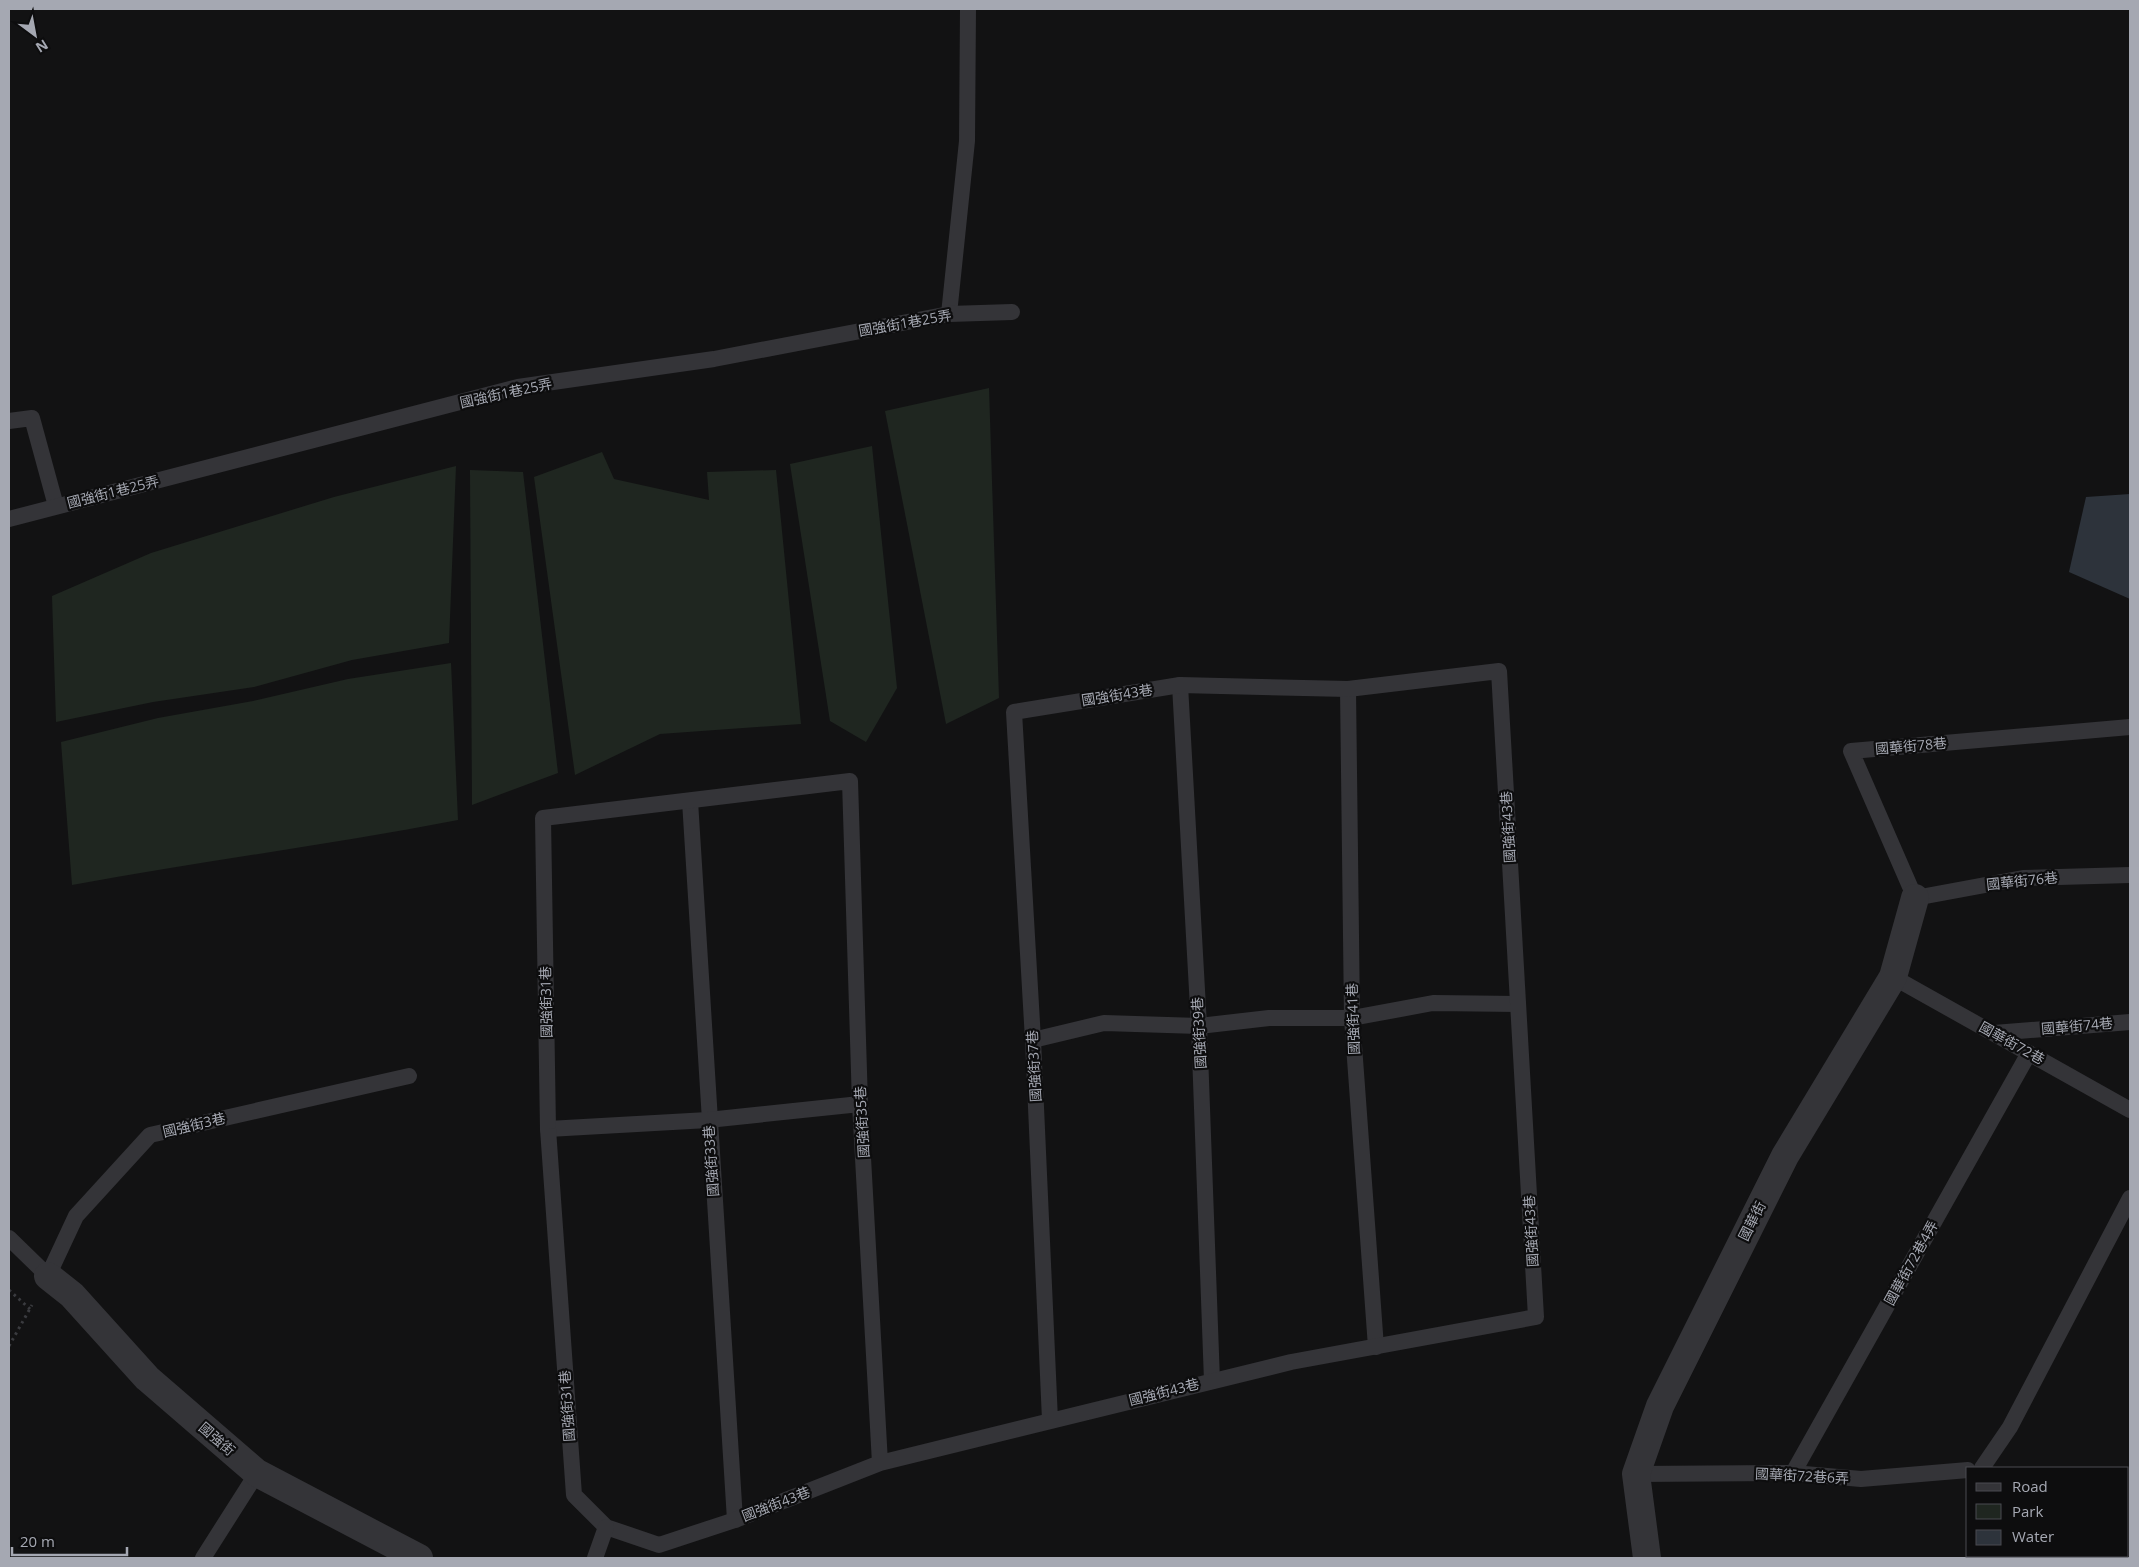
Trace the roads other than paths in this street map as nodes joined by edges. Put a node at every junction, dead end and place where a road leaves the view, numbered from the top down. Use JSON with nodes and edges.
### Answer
{"nodes":[{"id":1,"x":968,"y":9,"type":"edge"},
{"id":2,"x":1012,"y":312,"type":"dead end"},
{"id":3,"x":949,"y":314,"type":"junction"},
{"id":4,"x":9,"y":421,"type":"edge"},
{"id":5,"x":56,"y":506,"type":"junction"},
{"id":6,"x":9,"y":519,"type":"edge"},
{"id":7,"x":1180,"y":685,"type":"junction"},
{"id":8,"x":1348,"y":689,"type":"junction"},
{"id":9,"x":1014,"y":712,"type":"joint"},
{"id":10,"x":2130,"y":727,"type":"edge"},
{"id":11,"x":850,"y":781,"type":"joint"},
{"id":12,"x":690,"y":801,"type":"junction"},
{"id":13,"x":2130,"y":874,"type":"edge"},
{"id":14,"x":1915,"y":898,"type":"junction"},
{"id":15,"x":1893,"y":976,"type":"junction"},
{"id":16,"x":1518,"y":1004,"type":"junction"},
{"id":17,"x":1352,"y":1018,"type":"junction"},
{"id":18,"x":2130,"y":1022,"type":"edge"},
{"id":19,"x":1199,"y":1026,"type":"junction"},
{"id":20,"x":1994,"y":1033,"type":"junction"},
{"id":21,"x":1034,"y":1040,"type":"junction"},
{"id":22,"x":2029,"y":1053,"type":"junction"},
{"id":23,"x":408,"y":1076,"type":"dead end"},
{"id":24,"x":860,"y":1104,"type":"junction"},
{"id":25,"x":2130,"y":1110,"type":"edge"},
{"id":26,"x":708,"y":1120,"type":"junction"},
{"id":27,"x":548,"y":1129,"type":"junction"},
{"id":28,"x":2130,"y":1198,"type":"edge"},
{"id":29,"x":9,"y":1238,"type":"edge"},
{"id":30,"x":48,"y":1276,"type":"junction"},
{"id":31,"x":1376,"y":1347,"type":"junction"},
{"id":32,"x":1212,"y":1381,"type":"junction"},
{"id":33,"x":1050,"y":1420,"type":"junction"},
{"id":34,"x":880,"y":1464,"type":"junction"},
{"id":35,"x":1983,"y":1467,"type":"edge"},
{"id":36,"x":1966,"y":1470,"type":"edge"},
{"id":37,"x":257,"y":1473,"type":"junction"},
{"id":38,"x":1794,"y":1473,"type":"junction"},
{"id":39,"x":1636,"y":1474,"type":"junction"},
{"id":40,"x":574,"y":1495,"type":"joint"},
{"id":41,"x":735,"y":1520,"type":"junction"},
{"id":42,"x":606,"y":1527,"type":"junction"},
{"id":43,"x":203,"y":1558,"type":"edge"},
{"id":44,"x":419,"y":1558,"type":"edge"},
{"id":45,"x":595,"y":1558,"type":"edge"},
{"id":46,"x":1647,"y":1558,"type":"edge"}],
"edges":[{"from":1,"to":3,"type":"lane"},
{"from":2,"to":3,"type":"lane","name":"國強街1巷25弄"},
{"from":3,"to":5,"type":"lane","name":"國強街1巷25弄"},
{"from":4,"to":5,"type":"lane"},
{"from":5,"to":6,"type":"lane","name":"國強街1巷25弄"},
{"from":7,"to":8,"type":"lane","name":"國強街43巷"},
{"from":7,"to":9,"type":"lane","name":"國強街43巷"},
{"from":7,"to":19,"type":"lane","name":"國強街39巷"},
{"from":8,"to":16,"type":"lane","name":"國強街43巷"},
{"from":8,"to":17,"type":"lane","name":"國強街41巷"},
{"from":9,"to":21,"type":"lane","name":"國強街37巷"},
{"from":10,"to":14,"type":"lane","name":"國華街78巷"},
{"from":11,"to":12,"type":"lane","name":"國強街31巷"},
{"from":11,"to":24,"type":"lane","name":"國強街35巷"},
{"from":12,"to":26,"type":"lane","name":"國強街33巷"},
{"from":12,"to":27,"type":"lane","name":"國強街31巷"},
{"from":13,"to":14,"type":"lane","name":"國華街76巷"},
{"from":14,"to":15,"type":"street","name":"國華街"},
{"from":15,"to":20,"type":"lane","name":"國華街72巷"},
{"from":15,"to":39,"type":"street","name":"國華街"},
{"from":16,"to":17,"type":"lane"},
{"from":16,"to":31,"type":"lane","name":"國強街43巷"},
{"from":17,"to":19,"type":"lane"},
{"from":17,"to":31,"type":"lane","name":"國強街41巷"},
{"from":18,"to":20,"type":"lane","name":"國華街74巷"},
{"from":19,"to":21,"type":"lane"},
{"from":19,"to":32,"type":"lane","name":"國強街39巷"},
{"from":20,"to":22,"type":"lane","name":"國華街72巷"},
{"from":21,"to":33,"type":"lane","name":"國強街37巷"},
{"from":22,"to":25,"type":"lane","name":"國華街72巷"},
{"from":22,"to":38,"type":"lane","name":"國華街72巷4弄"},
{"from":23,"to":30,"type":"lane","name":"國強街3巷"},
{"from":24,"to":26,"type":"lane"},
{"from":24,"to":34,"type":"lane","name":"國強街35巷"},
{"from":26,"to":27,"type":"lane"},
{"from":26,"to":41,"type":"lane","name":"國強街33巷"},
{"from":27,"to":40,"type":"lane","name":"國強街31巷"},
{"from":28,"to":35,"type":"lane"},
{"from":29,"to":30,"type":"lane"},
{"from":30,"to":37,"type":"street","name":"國強街"},
{"from":31,"to":32,"type":"lane","name":"國強街43巷"},
{"from":32,"to":33,"type":"lane","name":"國強街43巷"},
{"from":33,"to":34,"type":"lane","name":"國強街43巷"},
{"from":34,"to":41,"type":"lane","name":"國強街43巷"},
{"from":36,"to":38,"type":"lane","name":"國華街72巷6弄"},
{"from":37,"to":43,"type":"lane"},
{"from":37,"to":44,"type":"street","name":"國強街"},
{"from":38,"to":39,"type":"lane","name":"國華街72巷6弄"},
{"from":39,"to":46,"type":"street","name":"國華街"},
{"from":40,"to":42,"type":"lane","name":"國強街43巷"},
{"from":41,"to":42,"type":"lane","name":"國強街43巷"},
{"from":42,"to":45,"type":"lane"}]}
